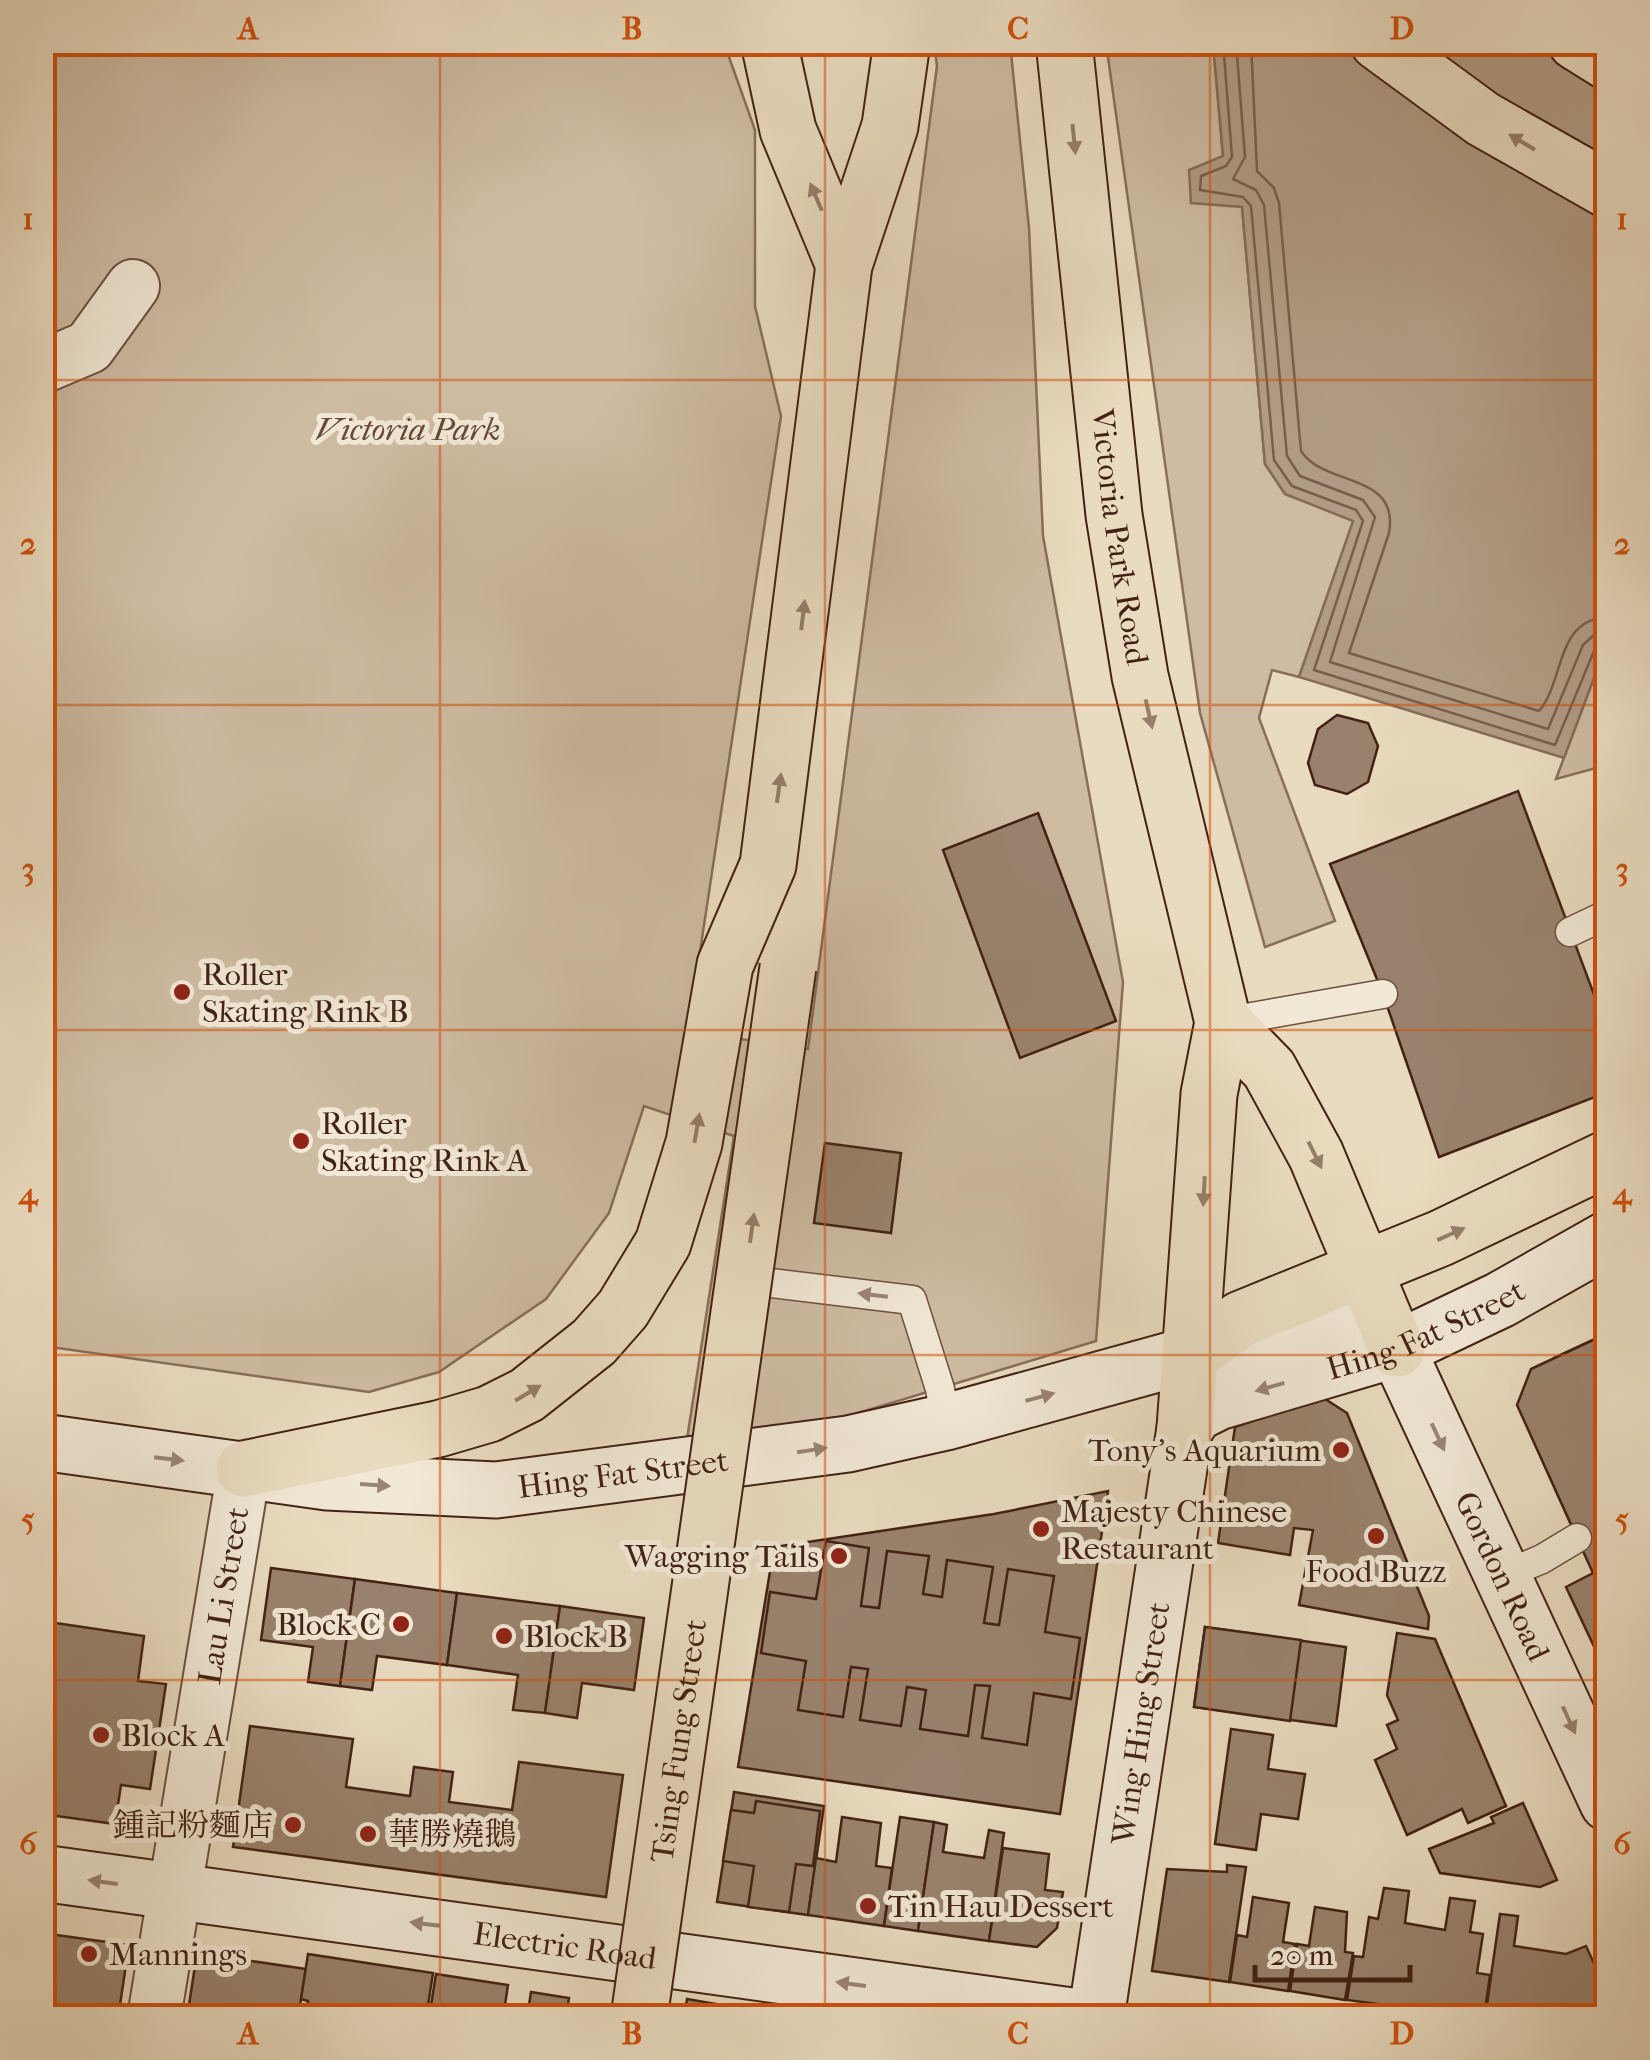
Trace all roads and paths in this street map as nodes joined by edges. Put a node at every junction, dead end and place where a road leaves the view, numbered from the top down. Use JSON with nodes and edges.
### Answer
{"nodes":[{"id":1,"x":769,"y":42,"type":"edge"},
{"id":2,"x":902,"y":42,"type":"edge"},
{"id":3,"x":1064,"y":42,"type":"edge"},
{"id":4,"x":1378,"y":42,"type":"edge"},
{"id":5,"x":1576,"y":42,"type":"edge"},
{"id":6,"x":1608,"y":62,"type":"edge"},
{"id":7,"x":1608,"y":190,"type":"edge"},
{"id":8,"x":844,"y":265,"type":"junction"},
{"id":9,"x":133,"y":286,"type":"dead end"},
{"id":10,"x":42,"y":367,"type":"edge"},
{"id":11,"x":768,"y":865,"type":"junction"},
{"id":12,"x":1606,"y":919,"type":"edge"},
{"id":13,"x":1570,"y":932,"type":"dead end"},
{"id":14,"x":1382,"y":994,"type":"dead end"},
{"id":15,"x":1223,"y":1022,"type":"junction"},
{"id":16,"x":1608,"y":1158,"type":"edge"},
{"id":17,"x":1608,"y":1239,"type":"edge"},
{"id":18,"x":1362,"y":1272,"type":"junction"},
{"id":19,"x":1397,"y":1349,"type":"junction"},
{"id":20,"x":1192,"y":1354,"type":"junction"},
{"id":21,"x":946,"y":1422,"type":"junction"},
{"id":22,"x":1185,"y":1428,"type":"junction"},
{"id":23,"x":42,"y":1442,"type":"edge"},
{"id":24,"x":715,"y":1465,"type":"junction"},
{"id":25,"x":244,"y":1469,"type":"junction"},
{"id":26,"x":1577,"y":1538,"type":"dead end"},
{"id":27,"x":1502,"y":1576,"type":"junction"},
{"id":28,"x":1608,"y":1803,"type":"edge"},
{"id":29,"x":42,"y":1873,"type":"edge"},
{"id":30,"x":173,"y":1891,"type":"junction"},
{"id":31,"x":649,"y":1954,"type":"junction"},
{"id":32,"x":154,"y":2018,"type":"edge"},
{"id":33,"x":639,"y":2018,"type":"edge"},
{"id":34,"x":1086,"y":2018,"type":"edge"},
{"id":35,"x":1096,"y":2018,"type":"edge"}],
"edges":[{"from":8,"to":1,"type":"main road","one_way":true},
{"from":2,"to":8,"type":"main road"},
{"from":3,"to":15,"type":"main road","name":"Victoria Park Road","one_way":true},
{"from":7,"to":4,"type":"main road","one_way":true},
{"from":5,"to":6,"type":"main road"},
{"from":11,"to":8,"type":"main road","one_way":true},
{"from":9,"to":10,"type":"street"},
{"from":25,"to":11,"type":"main road","one_way":true},
{"from":33,"to":11,"type":"main road","one_way":true,"bridge":true},
{"from":12,"to":13,"type":"lane"},
{"from":14,"to":15,"type":"lane"},
{"from":15,"to":18,"type":"main road","one_way":true},
{"from":15,"to":20,"type":"main road","one_way":true},
{"from":18,"to":16,"type":"main road","one_way":true},
{"from":17,"to":19,"type":"main road","name":"Hing Fat Street"},
{"from":18,"to":19,"type":"main road"},
{"from":18,"to":20,"type":"main road"},
{"from":19,"to":20,"type":"main road","name":"Hing Fat Street"},
{"from":19,"to":22,"type":"main road","name":"Hing Fat Street","one_way":true},
{"from":19,"to":27,"type":"main road","name":"Gordon Road","one_way":true},
{"from":21,"to":20,"type":"main road","name":"Hing Fat Street","one_way":true},
{"from":20,"to":22,"type":"main road"},
{"from":24,"to":21,"type":"main road","name":"Hing Fat Street","one_way":true},
{"from":21,"to":24,"type":"lane","one_way":true},
{"from":22,"to":35,"type":"main road","name":"Wing Hing Street"},
{"from":23,"to":25,"type":"main road","name":"Hing Fat Street","one_way":true},
{"from":25,"to":24,"type":"main road","name":"Hing Fat Street","one_way":true},
{"from":24,"to":31,"type":"main road","name":"Tsing Fung Street"},
{"from":25,"to":30,"type":"street","name":"Lau Li Street"},
{"from":26,"to":27,"type":"lane"},
{"from":27,"to":28,"type":"main road","name":"Gordon Road","one_way":true},
{"from":30,"to":29,"type":"main road","name":"Electric Road","one_way":true},
{"from":31,"to":30,"type":"main road","name":"Electric Road","one_way":true},
{"from":30,"to":32,"type":"street","name":"Lau Li Street"},
{"from":31,"to":33,"type":"main road","name":"Tsing Fung Street"},
{"from":34,"to":31,"type":"main road","name":"Electric Road","one_way":true}]}
